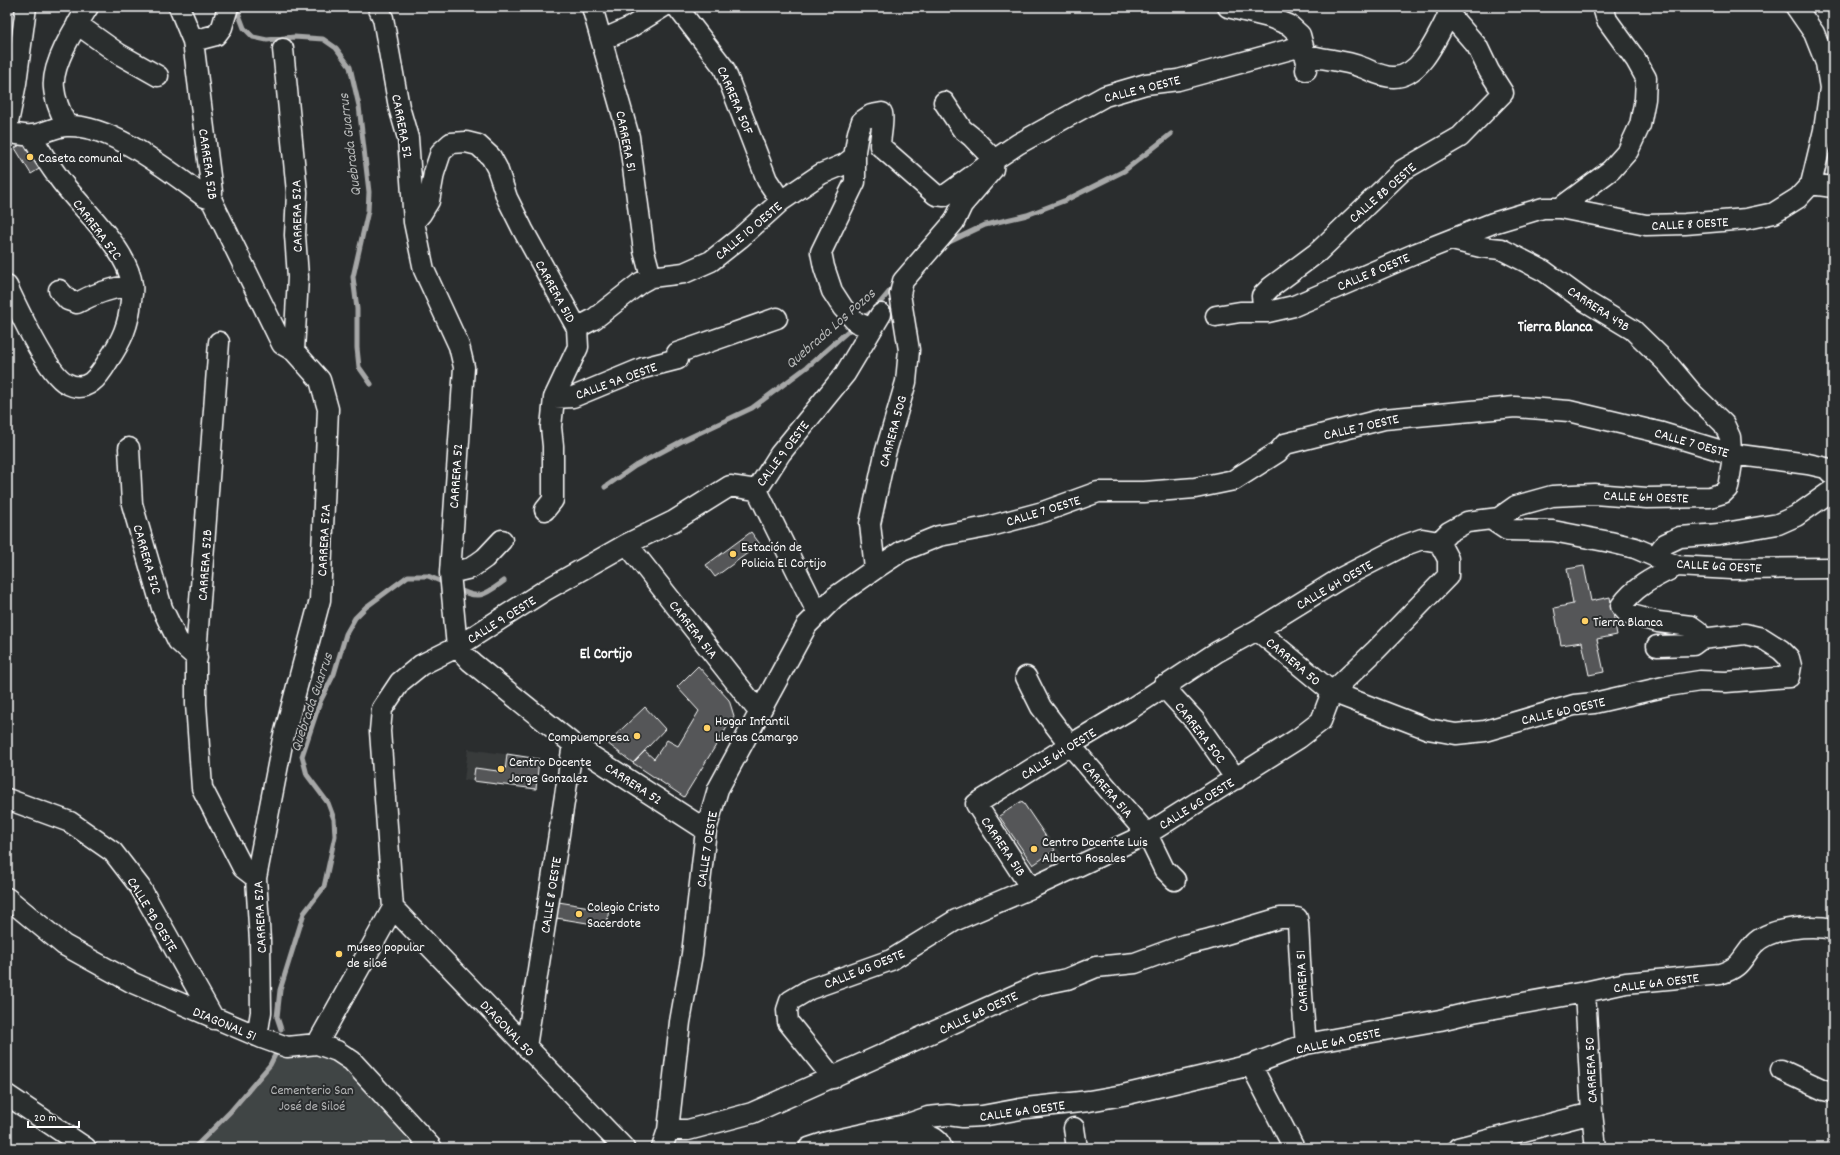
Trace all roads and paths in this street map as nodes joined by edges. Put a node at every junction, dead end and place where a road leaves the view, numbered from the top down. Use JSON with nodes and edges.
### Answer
{"nodes":[{"id":1,"x":26,"y":7,"type":"edge"},
{"id":2,"x":88,"y":7,"type":"edge"},
{"id":3,"x":179,"y":7,"type":"edge"},
{"id":4,"x":228,"y":7,"type":"edge"},
{"id":5,"x":378,"y":7,"type":"edge"},
{"id":6,"x":592,"y":7,"type":"edge"},
{"id":7,"x":663,"y":7,"type":"edge"},
{"id":8,"x":677,"y":7,"type":"edge"},
{"id":9,"x":1228,"y":7,"type":"edge"},
{"id":10,"x":1603,"y":7,"type":"edge"},
{"id":11,"x":1796,"y":7,"type":"edge"},
{"id":12,"x":1448,"y":10,"type":"edge"},
{"id":13,"x":77,"y":24,"type":"junction"},
{"id":14,"x":602,"y":40,"type":"junction"},
{"id":15,"x":193,"y":41,"type":"junction"},
{"id":16,"x":283,"y":49,"type":"dead end"},
{"id":17,"x":1304,"y":57,"type":"junction"},
{"id":18,"x":158,"y":76,"type":"dead end"},
{"id":19,"x":944,"y":102,"type":"dead end"},
{"id":20,"x":67,"y":126,"type":"junction"},
{"id":21,"x":7,"y":128,"type":"edge"},
{"id":22,"x":7,"y":132,"type":"edge"},
{"id":23,"x":31,"y":135,"type":"junction"},
{"id":24,"x":854,"y":158,"type":"junction"},
{"id":25,"x":994,"y":160,"type":"junction"},
{"id":26,"x":1819,"y":178,"type":"edge"},
{"id":27,"x":1833,"y":187,"type":"edge"},
{"id":28,"x":211,"y":199,"type":"junction"},
{"id":29,"x":781,"y":201,"type":"junction"},
{"id":30,"x":1560,"y":208,"type":"junction"},
{"id":31,"x":1499,"y":221,"type":"junction"},
{"id":32,"x":414,"y":222,"type":"junction"},
{"id":33,"x":1452,"y":240,"type":"junction"},
{"id":34,"x":1502,"y":249,"type":"junction"},
{"id":35,"x":650,"y":278,"type":"junction"},
{"id":36,"x":132,"y":285,"type":"junction"},
{"id":37,"x":7,"y":286,"type":"edge"},
{"id":38,"x":59,"y":290,"type":"dead end"},
{"id":39,"x":1265,"y":304,"type":"junction"},
{"id":40,"x":1216,"y":316,"type":"dead end"},
{"id":41,"x":777,"y":318,"type":"dead end"},
{"id":42,"x":576,"y":328,"type":"junction"},
{"id":43,"x":220,"y":342,"type":"dead end"},
{"id":44,"x":294,"y":351,"type":"junction"},
{"id":45,"x":554,"y":398,"type":"junction"},
{"id":46,"x":129,"y":448,"type":"dead end"},
{"id":47,"x":1732,"y":454,"type":"junction"},
{"id":48,"x":1833,"y":474,"type":"edge"},
{"id":49,"x":1728,"y":488,"type":"joint"},
{"id":50,"x":757,"y":490,"type":"junction"},
{"id":51,"x":1833,"y":490,"type":"edge"},
{"id":52,"x":545,"y":510,"type":"dead end"},
{"id":53,"x":1492,"y":520,"type":"junction"},
{"id":54,"x":502,"y":540,"type":"dead end"},
{"id":55,"x":1439,"y":542,"type":"junction"},
{"id":56,"x":627,"y":544,"type":"junction"},
{"id":57,"x":1668,"y":562,"type":"junction"},
{"id":58,"x":1833,"y":568,"type":"edge"},
{"id":59,"x":875,"y":569,"type":"junction"},
{"id":60,"x":450,"y":573,"type":"junction"},
{"id":61,"x":818,"y":614,"type":"junction"},
{"id":62,"x":1257,"y":630,"type":"junction"},
{"id":63,"x":1702,"y":639,"type":"junction"},
{"id":64,"x":1657,"y":646,"type":"dead end"},
{"id":65,"x":457,"y":647,"type":"junction"},
{"id":66,"x":197,"y":658,"type":"junction"},
{"id":67,"x":1026,"y":677,"type":"dead end"},
{"id":68,"x":1163,"y":686,"type":"junction"},
{"id":69,"x":1332,"y":692,"type":"junction"},
{"id":70,"x":760,"y":713,"type":"junction"},
{"id":71,"x":573,"y":744,"type":"junction"},
{"id":72,"x":1070,"y":745,"type":"junction"},
{"id":73,"x":1236,"y":779,"type":"junction"},
{"id":74,"x":7,"y":799,"type":"edge"},
{"id":75,"x":976,"y":804,"type":"joint"},
{"id":76,"x":706,"y":830,"type":"junction"},
{"id":77,"x":1147,"y":834,"type":"junction"},
{"id":78,"x":256,"y":878,"type":"junction"},
{"id":79,"x":1175,"y":880,"type":"dead end"},
{"id":80,"x":1031,"y":888,"type":"junction"},
{"id":81,"x":7,"y":898,"type":"edge"},
{"id":82,"x":393,"y":908,"type":"junction"},
{"id":83,"x":1297,"y":918,"type":"joint"},
{"id":84,"x":1833,"y":929,"type":"edge"},
{"id":85,"x":1586,"y":992,"type":"junction"},
{"id":86,"x":214,"y":1019,"type":"junction"},
{"id":87,"x":257,"y":1036,"type":"junction"},
{"id":88,"x":317,"y":1044,"type":"junction"},
{"id":89,"x":1306,"y":1044,"type":"junction"},
{"id":90,"x":526,"y":1047,"type":"junction"},
{"id":91,"x":1251,"y":1065,"type":"junction"},
{"id":92,"x":1781,"y":1070,"type":"dead end"},
{"id":93,"x":833,"y":1078,"type":"junction"},
{"id":94,"x":1833,"y":1092,"type":"edge"},
{"id":95,"x":7,"y":1095,"type":"edge"},
{"id":96,"x":1592,"y":1113,"type":"junction"},
{"id":97,"x":1074,"y":1128,"type":"dead end"},
{"id":98,"x":665,"y":1139,"type":"edge"},
{"id":99,"x":940,"y":1145,"type":"edge"},
{"id":100,"x":86,"y":1148,"type":"edge"},
{"id":101,"x":432,"y":1148,"type":"edge"},
{"id":102,"x":624,"y":1148,"type":"edge"},
{"id":103,"x":809,"y":1148,"type":"edge"},
{"id":104,"x":863,"y":1148,"type":"edge"},
{"id":105,"x":1076,"y":1148,"type":"edge"},
{"id":106,"x":1294,"y":1148,"type":"edge"},
{"id":107,"x":1458,"y":1148,"type":"edge"},
{"id":108,"x":1596,"y":1148,"type":"edge"}],
"edges":[{"from":1,"to":21,"type":"street"},
{"from":2,"to":13,"type":"street"},
{"from":3,"to":15,"type":"street","name":"CARRERA 52B"},
{"from":4,"to":15,"type":"street"},
{"from":5,"to":32,"type":"street","name":"CARRERA 52"},
{"from":6,"to":14,"type":"street","name":"CARRERA 51"},
{"from":7,"to":14,"type":"street"},
{"from":8,"to":29,"type":"street","name":"CARRERA 50F"},
{"from":9,"to":17,"type":"street"},
{"from":10,"to":30,"type":"street"},
{"from":11,"to":26,"type":"street"},
{"from":12,"to":17,"type":"street"},
{"from":12,"to":39,"type":"street","name":"CALLE 8B OESTE"},
{"from":13,"to":18,"type":"street"},
{"from":13,"to":20,"type":"street"},
{"from":14,"to":35,"type":"street","name":"CARRERA 51"},
{"from":15,"to":28,"type":"street","name":"CARRERA 52B"},
{"from":16,"to":44,"type":"street","name":"CARRERA 52A"},
{"from":17,"to":25,"type":"street","name":"CALLE 9 OESTE"},
{"from":19,"to":25,"type":"street"},
{"from":20,"to":23,"type":"street"},
{"from":20,"to":28,"type":"street"},
{"from":22,"to":23,"type":"street"},
{"from":23,"to":36,"type":"street","name":"CARRERA 52C"},
{"from":24,"to":25,"type":"street","name":"CALLE 9 OESTE"},
{"from":24,"to":29,"type":"street","name":"CALLE 10 OESTE"},
{"from":24,"to":50,"type":"street","name":"CALLE 9 OESTE"},
{"from":25,"to":59,"type":"street","name":"CARRERA 50G"},
{"from":26,"to":27,"type":"street"},
{"from":26,"to":30,"type":"street","name":"CALLE 8 OESTE"},
{"from":28,"to":44,"type":"street","name":"CARRERA 52B"},
{"from":29,"to":35,"type":"street","name":"CALLE 10 OESTE"},
{"from":30,"to":31,"type":"street","name":"CALLE 8 OESTE"},
{"from":31,"to":33,"type":"street","name":"CALLE 8 OESTE"},
{"from":31,"to":34,"type":"street"},
{"from":32,"to":42,"type":"street","name":"CARRERA 51D"},
{"from":32,"to":60,"type":"street","name":"CARRERA 52"},
{"from":33,"to":34,"type":"street","name":"CARRERA 49B"},
{"from":33,"to":39,"type":"street","name":"CALLE 8 OESTE"},
{"from":34,"to":47,"type":"street","name":"CARRERA 49B"},
{"from":35,"to":42,"type":"street","name":"CALLE 10 OESTE"},
{"from":36,"to":37,"type":"street","name":"CARRERA 52C"},
{"from":36,"to":38,"type":"street"},
{"from":39,"to":40,"type":"street","name":"CALLE 8 OESTE"},
{"from":41,"to":45,"type":"street","name":"CALLE 9A OESTE"},
{"from":42,"to":45,"type":"street","name":"CARRERA 51D"},
{"from":43,"to":66,"type":"street","name":"CARRERA 52B"},
{"from":44,"to":78,"type":"street","name":"CARRERA 52A"},
{"from":45,"to":52,"type":"street","name":"CARRERA 51D"},
{"from":46,"to":66,"type":"street","name":"CARRERA 52C"},
{"from":47,"to":48,"type":"street","name":"CALLE 7 OESTE"},
{"from":47,"to":49,"type":"street","name":"CARRERA 49B"},
{"from":47,"to":59,"type":"street","name":"CALLE 7 OESTE"},
{"from":49,"to":53,"type":"street","name":"CALLE 6H OESTE"},
{"from":50,"to":56,"type":"street","name":"CALLE 9 OESTE"},
{"from":50,"to":61,"type":"street"},
{"from":51,"to":57,"type":"street"},
{"from":53,"to":55,"type":"street","name":"CALLE 6H OESTE"},
{"from":53,"to":57,"type":"street","name":"CALLE 6G OESTE"},
{"from":54,"to":60,"type":"street"},
{"from":55,"to":62,"type":"street","name":"CALLE 6H OESTE"},
{"from":55,"to":69,"type":"street","name":"CALLE 6G OESTE"},
{"from":56,"to":65,"type":"street","name":"CALLE 9 OESTE"},
{"from":56,"to":70,"type":"street","name":"CARRERA 51A"},
{"from":57,"to":58,"type":"street","name":"CALLE 6G OESTE"},
{"from":57,"to":63,"type":"street"},
{"from":59,"to":61,"type":"street","name":"CALLE 7 OESTE"},
{"from":60,"to":65,"type":"street","name":"CARRERA 52"},
{"from":61,"to":70,"type":"street","name":"CALLE 7 OESTE"},
{"from":62,"to":68,"type":"street","name":"CALLE 6H OESTE"},
{"from":62,"to":69,"type":"street","name":"CARRERA 50"},
{"from":63,"to":64,"type":"street"},
{"from":63,"to":69,"type":"street","name":"CALLE 6D OESTE"},
{"from":65,"to":71,"type":"street","name":"CARRERA 52"},
{"from":65,"to":82,"type":"street","name":"CALLE 9 OESTE"},
{"from":66,"to":78,"type":"street","name":"CARRERA 52B"},
{"from":67,"to":72,"type":"street","name":"CARRERA 51A"},
{"from":68,"to":72,"type":"street","name":"CALLE 6H OESTE"},
{"from":68,"to":73,"type":"street","name":"CARRERA 50C"},
{"from":69,"to":73,"type":"street","name":"CALLE 6G OESTE"},
{"from":70,"to":76,"type":"street","name":"CALLE 7 OESTE"},
{"from":71,"to":76,"type":"street","name":"CARRERA 52"},
{"from":71,"to":90,"type":"street","name":"CALLE 8 OESTE"},
{"from":72,"to":75,"type":"street","name":"CALLE 6H OESTE"},
{"from":72,"to":77,"type":"street","name":"CARRERA 51A"},
{"from":73,"to":77,"type":"street","name":"CALLE 6G OESTE"},
{"from":74,"to":86,"type":"street","name":"CALLE 9B OESTE"},
{"from":75,"to":80,"type":"street","name":"CARRERA 51B"},
{"from":76,"to":98,"type":"street","name":"CALLE 7 OESTE"},
{"from":77,"to":79,"type":"street","name":"CARRERA 51A"},
{"from":77,"to":80,"type":"street","name":"CALLE 6G OESTE"},
{"from":78,"to":87,"type":"street","name":"CARRERA 52A"},
{"from":80,"to":93,"type":"street","name":"CALLE 6G OESTE"},
{"from":81,"to":86,"type":"street","name":"DIAGONAL 51"},
{"from":82,"to":88,"type":"street"},
{"from":82,"to":90,"type":"street","name":"DIAGONAL 50"},
{"from":83,"to":89,"type":"street","name":"CARRERA 51"},
{"from":83,"to":93,"type":"street","name":"CALLE 6B OESTE"},
{"from":84,"to":85,"type":"street","name":"CALLE 6A OESTE"},
{"from":85,"to":89,"type":"street","name":"CALLE 6A OESTE"},
{"from":85,"to":96,"type":"street","name":"CARRERA 50"},
{"from":86,"to":87,"type":"street","name":"DIAGONAL 51"},
{"from":87,"to":88,"type":"street","name":"DIAGONAL 51"},
{"from":88,"to":101,"type":"street","name":"DIAGONAL 51"},
{"from":89,"to":91,"type":"street","name":"CALLE 6A OESTE"},
{"from":90,"to":102,"type":"street","name":"DIAGONAL 50"},
{"from":91,"to":103,"type":"street","name":"CALLE 6A OESTE"},
{"from":91,"to":106,"type":"street"},
{"from":92,"to":94,"type":"street"},
{"from":93,"to":98,"type":"street","name":"CALLE 6B OESTE"},
{"from":95,"to":100,"type":"street"},
{"from":96,"to":107,"type":"street"},
{"from":96,"to":108,"type":"street","name":"CARRERA 50"},
{"from":97,"to":105,"type":"street"},
{"from":99,"to":104,"type":"street"}]}
